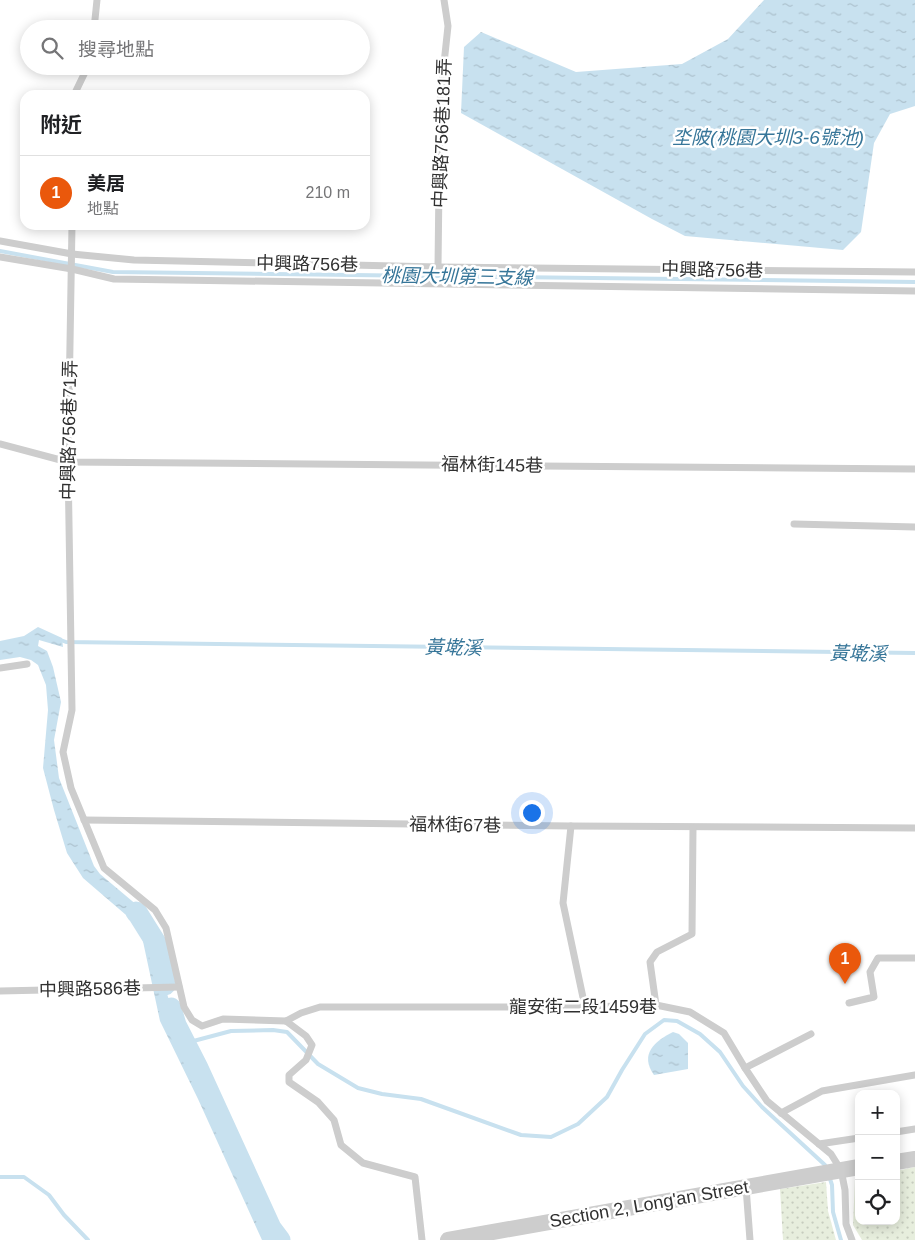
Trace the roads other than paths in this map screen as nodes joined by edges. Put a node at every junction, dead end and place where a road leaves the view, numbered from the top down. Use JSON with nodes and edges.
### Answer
{"nodes":[{"id":1,"x":96,"y":0,"type":"edge"},
{"id":2,"x":444,"y":0,"type":"edge"},
{"id":3,"x":95,"y":20,"type":"edge"},
{"id":4,"x":84,"y":75,"type":"edge"},
{"id":5,"x":76,"y":90,"type":"edge"},
{"id":6,"x":72,"y":230,"type":"edge"},
{"id":7,"x":0,"y":241,"type":"edge"},
{"id":8,"x":72,"y":254,"type":"junction"},
{"id":9,"x":0,"y":257,"type":"edge"},
{"id":10,"x":438,"y":267,"type":"junction"},
{"id":11,"x":72,"y":269,"type":"junction"},
{"id":12,"x":915,"y":272,"type":"edge"},
{"id":13,"x":915,"y":291,"type":"edge"},
{"id":14,"x":0,"y":444,"type":"edge"},
{"id":15,"x":68,"y":462,"type":"junction"},
{"id":16,"x":915,"y":469,"type":"edge"},
{"id":17,"x":794,"y":524,"type":"dead end"},
{"id":18,"x":915,"y":528,"type":"edge"},
{"id":19,"x":27,"y":664,"type":"dead end"},
{"id":20,"x":0,"y":668,"type":"edge"},
{"id":21,"x":84,"y":820,"type":"junction"},
{"id":22,"x":571,"y":826,"type":"junction"},
{"id":23,"x":692,"y":828,"type":"junction"},
{"id":24,"x":915,"y":828,"type":"edge"},
{"id":25,"x":915,"y":958,"type":"edge"},
{"id":26,"x":179,"y":987,"type":"junction"},
{"id":27,"x":0,"y":991,"type":"edge"},
{"id":28,"x":849,"y":1003,"type":"dead end"},
{"id":29,"x":656,"y":1005,"type":"junction"},
{"id":30,"x":585,"y":1007,"type":"junction"},
{"id":31,"x":286,"y":1020,"type":"junction"},
{"id":32,"x":811,"y":1034,"type":"dead end"},
{"id":33,"x":745,"y":1068,"type":"junction"},
{"id":34,"x":915,"y":1075,"type":"edge"},
{"id":35,"x":781,"y":1113,"type":"junction"},
{"id":36,"x":915,"y":1129,"type":"edge"},
{"id":37,"x":900,"y":1131,"type":"edge"},
{"id":38,"x":855,"y":1139,"type":"edge"},
{"id":39,"x":818,"y":1144,"type":"junction"},
{"id":40,"x":915,"y":1159,"type":"edge"},
{"id":41,"x":900,"y":1161,"type":"edge"},
{"id":42,"x":855,"y":1168,"type":"edge"},
{"id":43,"x":841,"y":1170,"type":"junction"},
{"id":44,"x":746,"y":1187,"type":"junction"},
{"id":45,"x":422,"y":1240,"type":"edge"},
{"id":46,"x":448,"y":1240,"type":"edge"},
{"id":47,"x":750,"y":1240,"type":"edge"},
{"id":48,"x":852,"y":1240,"type":"edge"}],
"edges":[{"from":1,"to":3,"type":"lane"},
{"from":2,"to":10,"type":"lane","name":"中興路756巷181弄"},
{"from":4,"to":5,"type":"lane"},
{"from":6,"to":8,"type":"lane","name":"中興路756巷71弄"},
{"from":7,"to":8,"type":"lane","name":"中興路756巷"},
{"from":8,"to":10,"type":"lane","name":"中興路756巷"},
{"from":8,"to":11,"type":"lane","name":"中興路756巷71弄"},
{"from":9,"to":11,"type":"lane"},
{"from":10,"to":12,"type":"lane","name":"中興路756巷"},
{"from":11,"to":13,"type":"lane"},
{"from":11,"to":15,"type":"lane","name":"中興路756巷71弄"},
{"from":14,"to":15,"type":"lane","name":"福林街145巷"},
{"from":15,"to":16,"type":"lane","name":"福林街145巷"},
{"from":15,"to":21,"type":"lane","name":"中興路756巷71弄"},
{"from":17,"to":18,"type":"lane"},
{"from":19,"to":20,"type":"lane"},
{"from":21,"to":22,"type":"lane","name":"福林街67巷"},
{"from":21,"to":26,"type":"lane","name":"中興路756巷71弄"},
{"from":22,"to":23,"type":"lane","name":"福林街67巷"},
{"from":22,"to":30,"type":"lane"},
{"from":23,"to":24,"type":"lane","name":"福林街67巷"},
{"from":23,"to":29,"type":"lane"},
{"from":25,"to":28,"type":"lane"},
{"from":26,"to":27,"type":"lane","name":"中興路586巷"},
{"from":26,"to":31,"type":"lane","name":"中興路756巷71弄"},
{"from":29,"to":30,"type":"lane","name":"龍安街二段1459巷"},
{"from":29,"to":33,"type":"lane","name":"龍安街二段1459巷"},
{"from":30,"to":31,"type":"lane","name":"龍安街二段1459巷"},
{"from":31,"to":45,"type":"lane"},
{"from":32,"to":33,"type":"lane"},
{"from":33,"to":35,"type":"lane","name":"龍安街二段1459巷"},
{"from":34,"to":35,"type":"lane"},
{"from":35,"to":39,"type":"lane","name":"龍安街二段1459巷"},
{"from":36,"to":37,"type":"lane"},
{"from":38,"to":39,"type":"lane"},
{"from":39,"to":43,"type":"lane","name":"龍安街二段1459巷"},
{"from":40,"to":41,"type":"street"},
{"from":42,"to":43,"type":"street"},
{"from":43,"to":44,"type":"street","name":"Section 2, Long'an Street"},
{"from":43,"to":48,"type":"lane"},
{"from":44,"to":46,"type":"street","name":"Section 2, Long'an Street"},
{"from":44,"to":47,"type":"lane"}]}
